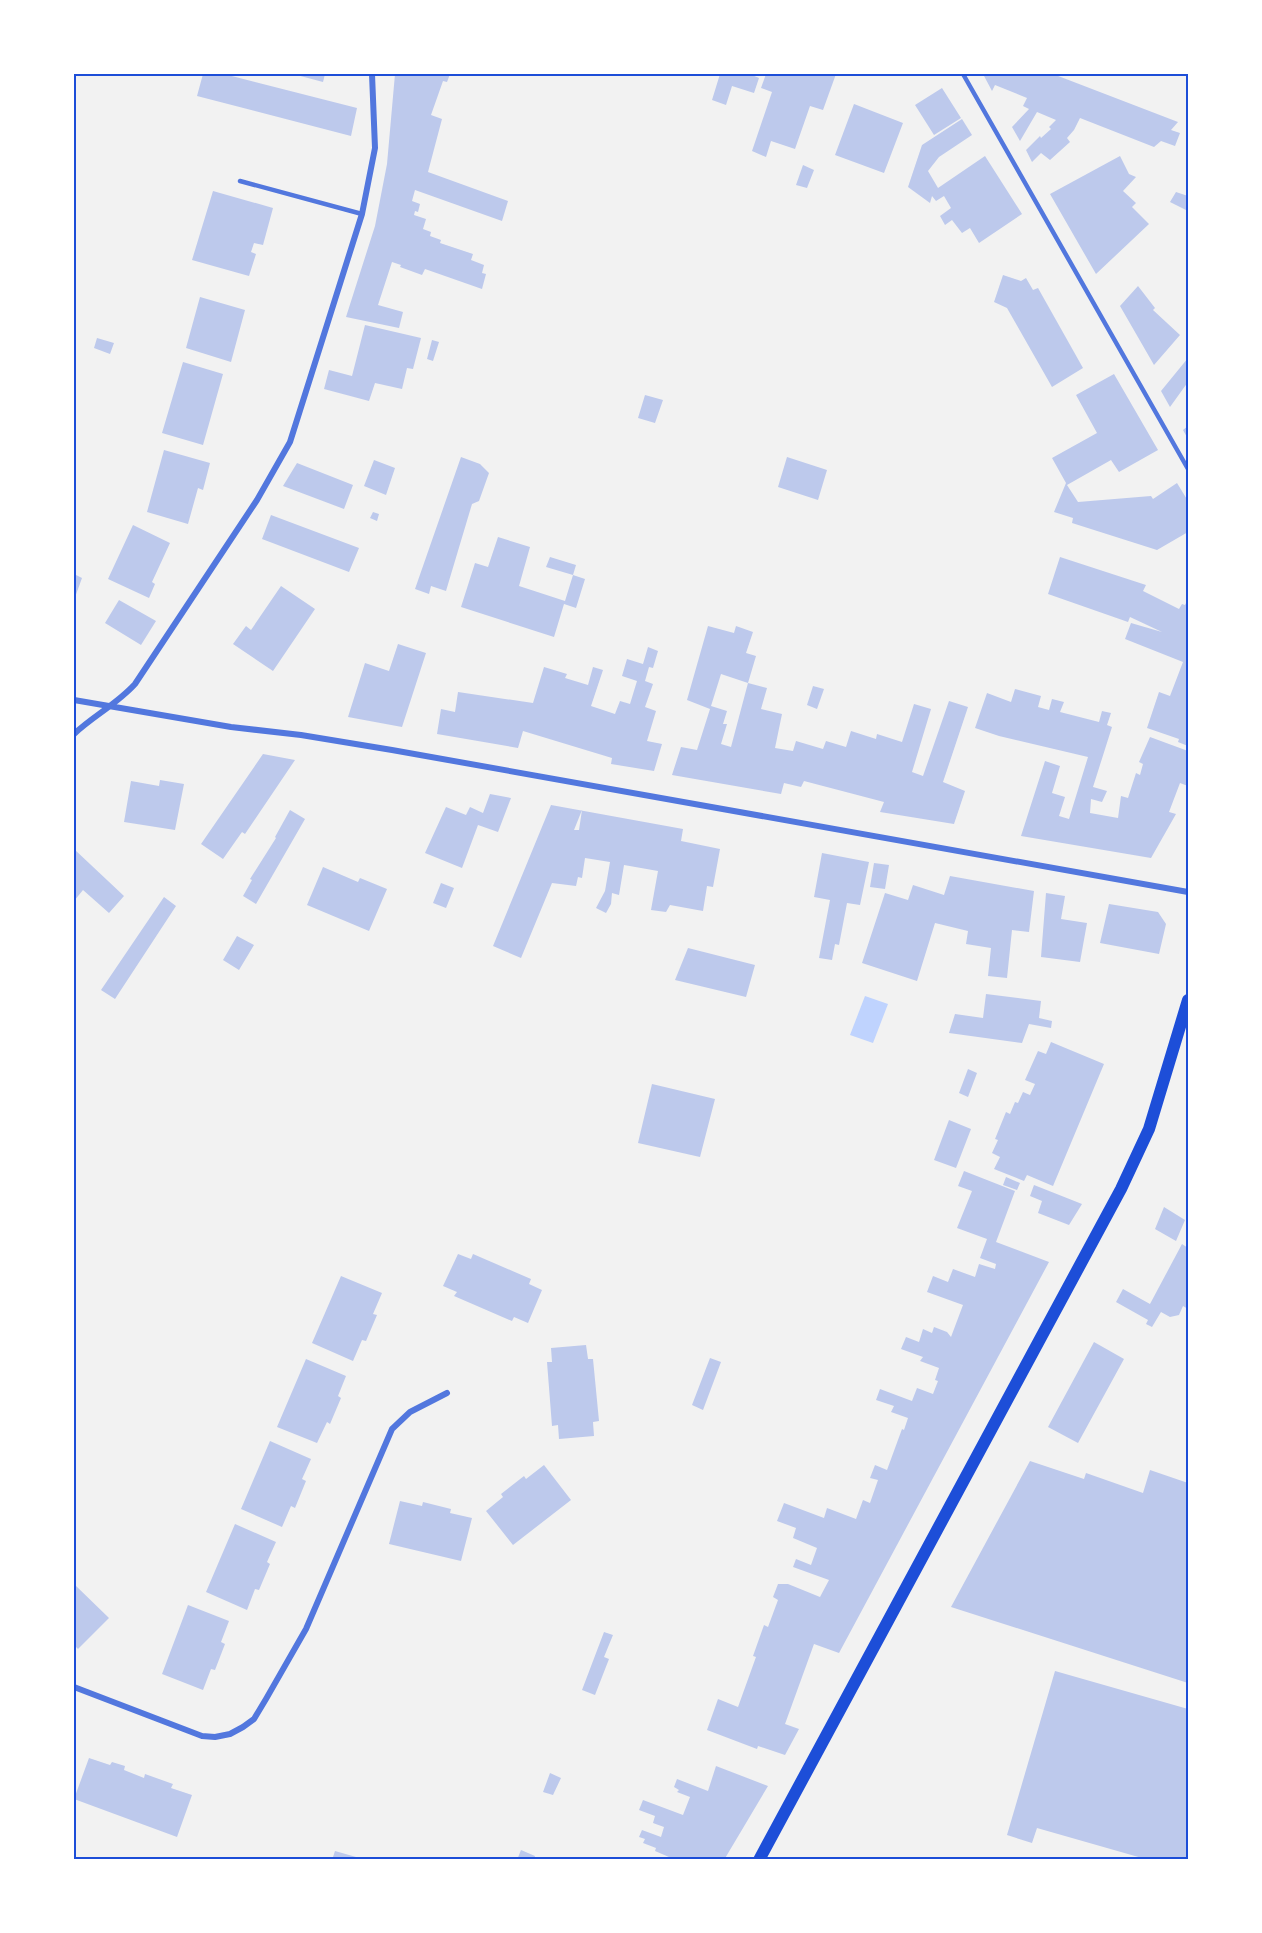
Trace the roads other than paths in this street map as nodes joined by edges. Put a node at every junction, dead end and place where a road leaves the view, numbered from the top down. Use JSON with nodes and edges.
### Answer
{"nodes":[{"id":1,"x":372,"y":74,"type":"edge"},
{"id":2,"x":963,"y":74,"type":"edge"},
{"id":3,"x":240,"y":181,"type":"dead end"},
{"id":4,"x":362,"y":214,"type":"junction"},
{"id":5,"x":1188,"y":469,"type":"edge"},
{"id":6,"x":74,"y":700,"type":"edge"},
{"id":7,"x":110,"y":706,"type":"junction"},
{"id":8,"x":74,"y":734,"type":"edge"},
{"id":9,"x":1188,"y":892,"type":"edge"},
{"id":10,"x":1188,"y":1000,"type":"edge"},
{"id":11,"x":447,"y":1393,"type":"dead end"},
{"id":12,"x":74,"y":1687,"type":"edge"},
{"id":13,"x":759,"y":1860,"type":"edge"}],
"edges":[{"from":1,"to":4,"type":"street"},
{"from":2,"to":5,"type":"lane"},
{"from":3,"to":4,"type":"lane"},
{"from":4,"to":7,"type":"street"},
{"from":6,"to":7,"type":"street"},
{"from":7,"to":8,"type":"street"},
{"from":7,"to":9,"type":"street"},
{"from":10,"to":13,"type":"main road"},
{"from":11,"to":12,"type":"street"}]}
